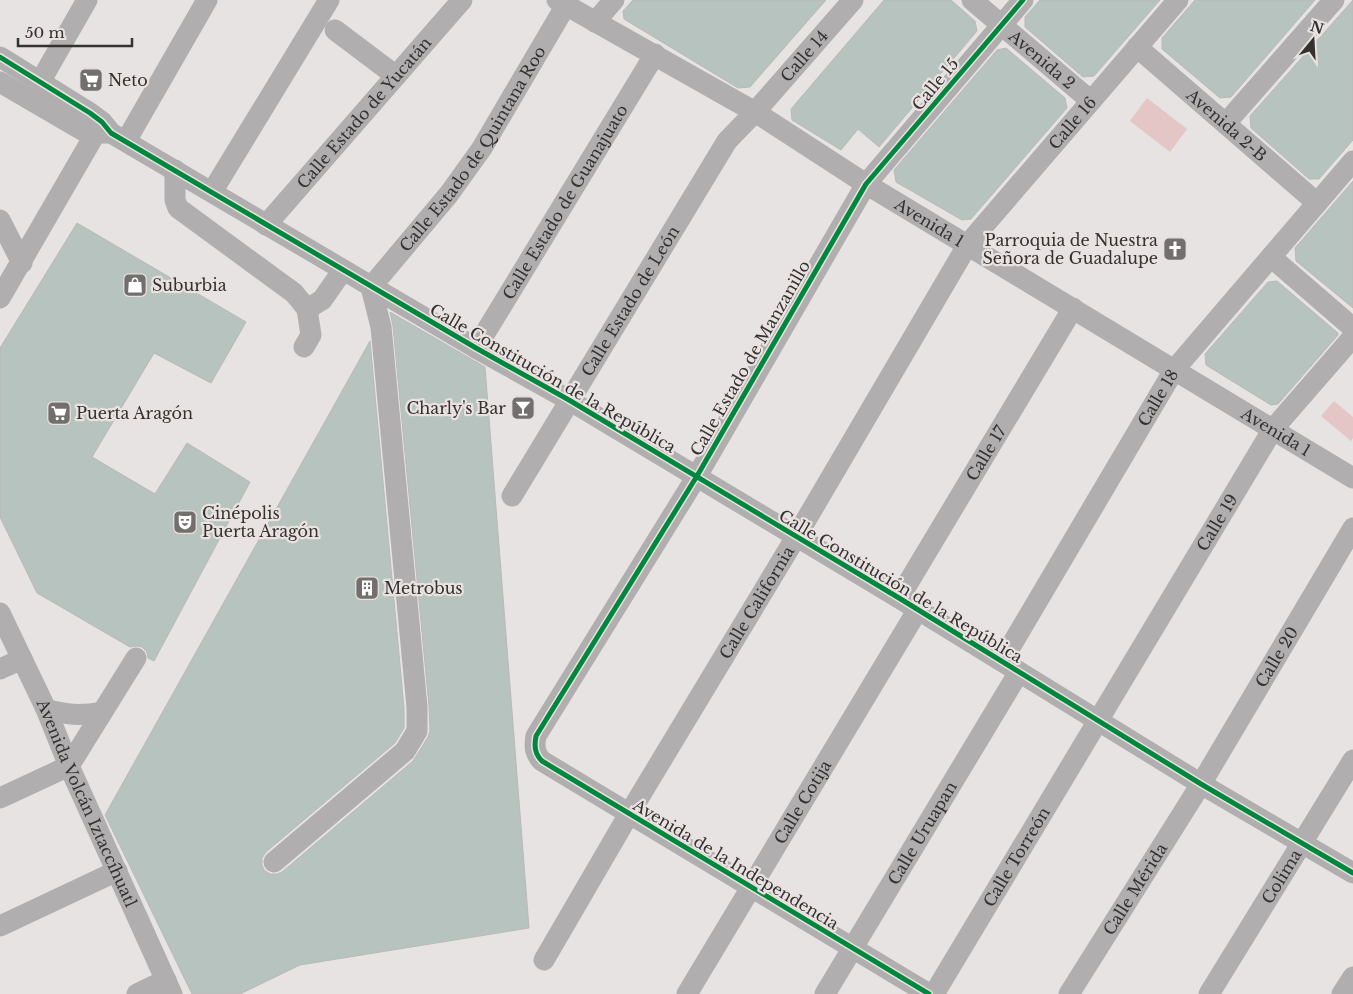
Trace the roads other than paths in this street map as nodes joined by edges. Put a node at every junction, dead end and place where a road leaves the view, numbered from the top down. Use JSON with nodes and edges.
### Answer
{"nodes":[{"id":1,"x":87,"y":0,"type":"edge"},
{"id":2,"x":207,"y":0,"type":"edge"},
{"id":3,"x":329,"y":0,"type":"edge"},
{"id":4,"x":462,"y":0,"type":"edge"},
{"id":5,"x":614,"y":0,"type":"edge"},
{"id":6,"x":853,"y":0,"type":"edge"},
{"id":7,"x":972,"y":0,"type":"edge"},
{"id":8,"x":1023,"y":0,"type":"edge"},
{"id":9,"x":1178,"y":0,"type":"edge"},
{"id":10,"x":1334,"y":0,"type":"edge"},
{"id":11,"x":561,"y":2,"type":"edge"},
{"id":12,"x":595,"y":22,"type":"junction"},
{"id":13,"x":1002,"y":25,"type":"junction"},
{"id":14,"x":335,"y":30,"type":"dead end"},
{"id":15,"x":1137,"y":47,"type":"junction"},
{"id":16,"x":655,"y":54,"type":"junction"},
{"id":17,"x":3,"y":71,"type":"edge"},
{"id":18,"x":396,"y":76,"type":"junction"},
{"id":19,"x":40,"y":82,"type":"junction"},
{"id":20,"x":1090,"y":101,"type":"junction"},
{"id":21,"x":755,"y":112,"type":"junction"},
{"id":22,"x":1226,"y":123,"type":"junction"},
{"id":23,"x":109,"y":132,"type":"junction"},
{"id":24,"x":1353,"y":161,"type":"edge"},
{"id":25,"x":176,"y":170,"type":"junction"},
{"id":26,"x":866,"y":184,"type":"junction"},
{"id":27,"x":212,"y":192,"type":"junction"},
{"id":28,"x":1317,"y":203,"type":"junction"},
{"id":29,"x":0,"y":220,"type":"edge"},
{"id":30,"x":266,"y":225,"type":"junction"},
{"id":31,"x":968,"y":244,"type":"junction"},
{"id":32,"x":1271,"y":257,"type":"junction"},
{"id":33,"x":22,"y":263,"type":"junction"},
{"id":34,"x":343,"y":270,"type":"junction"},
{"id":35,"x":371,"y":287,"type":"junction"},
{"id":36,"x":0,"y":298,"type":"edge"},
{"id":37,"x":1073,"y":308,"type":"junction"},
{"id":38,"x":307,"y":309,"type":"junction"},
{"id":39,"x":1353,"y":328,"type":"edge"},
{"id":40,"x":1353,"y":337,"type":"edge"},
{"id":41,"x":304,"y":347,"type":"dead end"},
{"id":42,"x":476,"y":348,"type":"junction"},
{"id":43,"x":1174,"y":370,"type":"junction"},
{"id":44,"x":569,"y":400,"type":"junction"},
{"id":45,"x":1273,"y":429,"type":"junction"},
{"id":46,"x":697,"y":476,"type":"junction"},
{"id":47,"x":1353,"y":478,"type":"edge"},
{"id":48,"x":512,"y":496,"type":"dead end"},
{"id":49,"x":1353,"y":528,"type":"edge"},
{"id":50,"x":796,"y":538,"type":"junction"},
{"id":51,"x":899,"y":598,"type":"junction"},
{"id":52,"x":917,"y":611,"type":"junction"},
{"id":53,"x":0,"y":613,"type":"edge"},
{"id":54,"x":136,"y":658,"type":"dead end"},
{"id":55,"x":22,"y":659,"type":"junction"},
{"id":56,"x":1010,"y":666,"type":"junction"},
{"id":57,"x":0,"y":669,"type":"edge"},
{"id":58,"x":46,"y":709,"type":"junction"},
{"id":59,"x":102,"y":712,"type":"junction"},
{"id":60,"x":1098,"y":720,"type":"junction"},
{"id":61,"x":535,"y":751,"type":"joint"},
{"id":62,"x":1353,"y":760,"type":"edge"},
{"id":63,"x":69,"y":766,"type":"junction"},
{"id":64,"x":1201,"y":784,"type":"junction"},
{"id":65,"x":0,"y":798,"type":"edge"},
{"id":66,"x":629,"y":814,"type":"junction"},
{"id":67,"x":1302,"y":843,"type":"junction"},
{"id":68,"x":274,"y":862,"type":"dead end"},
{"id":69,"x":118,"y":871,"type":"junction"},
{"id":70,"x":1353,"y":873,"type":"edge"},
{"id":71,"x":752,"y":887,"type":"junction"},
{"id":72,"x":0,"y":926,"type":"edge"},
{"id":73,"x":853,"y":947,"type":"junction"},
{"id":74,"x":544,"y":960,"type":"dead end"},
{"id":75,"x":1353,"y":976,"type":"edge"},
{"id":76,"x":170,"y":987,"type":"edge"},
{"id":77,"x":137,"y":994,"type":"edge"},
{"id":78,"x":687,"y":994,"type":"edge"},
{"id":79,"x":825,"y":994,"type":"edge"},
{"id":80,"x":930,"y":994,"type":"edge"},
{"id":81,"x":934,"y":994,"type":"edge"},
{"id":82,"x":1069,"y":994,"type":"edge"},
{"id":83,"x":1209,"y":994,"type":"edge"},
{"id":84,"x":1342,"y":994,"type":"edge"}],
"edges":[{"from":1,"to":19,"type":"street"},
{"from":2,"to":23,"type":"street"},
{"from":3,"to":27,"type":"street"},
{"from":4,"to":18,"type":"street","name":"Calle Estado de Yucatán"},
{"from":5,"to":12,"type":"street"},
{"from":6,"to":21,"type":"street","name":"Calle 14"},
{"from":7,"to":13,"type":"street","name":"Avenida 2"},
{"from":8,"to":13,"type":"street","name":"Calle 15"},
{"from":9,"to":15,"type":"street","name":"Calle 16"},
{"from":10,"to":22,"type":"street"},
{"from":11,"to":12,"type":"street","name":"Avenida 1"},
{"from":11,"to":35,"type":"street","name":"Calle Estado de Quintana Roo"},
{"from":12,"to":16,"type":"street","name":"Avenida 1"},
{"from":13,"to":20,"type":"street","name":"Avenida 2"},
{"from":13,"to":26,"type":"street","name":"Calle 15"},
{"from":14,"to":18,"type":"street"},
{"from":15,"to":20,"type":"street","name":"Calle 16"},
{"from":15,"to":22,"type":"street","name":"Avenida 2-B"},
{"from":16,"to":21,"type":"street","name":"Avenida 1"},
{"from":16,"to":42,"type":"street","name":"Calle Estado de Guanajuato"},
{"from":17,"to":19,"type":"street","name":"Calle Constitución de la República"},
{"from":17,"to":23,"type":"street","name":"Calle Constitución de la República"},
{"from":18,"to":30,"type":"street","name":"Calle Estado de Yucatán"},
{"from":19,"to":23,"type":"street","name":"Calle Constitución de la República"},
{"from":20,"to":31,"type":"street","name":"Calle 16"},
{"from":21,"to":26,"type":"street","name":"Avenida 1"},
{"from":21,"to":44,"type":"street","name":"Calle Estado de León"},
{"from":22,"to":28,"type":"street","name":"Avenida 2-B"},
{"from":23,"to":25,"type":"street","name":"Calle Constitución de la República"},
{"from":23,"to":33,"type":"street"},
{"from":24,"to":28,"type":"street","name":"Calle 18"},
{"from":25,"to":27,"type":"street","name":"Calle Constitución de la República"},
{"from":25,"to":38,"type":"street"},
{"from":26,"to":31,"type":"street","name":"Avenida 1"},
{"from":26,"to":46,"type":"street","name":"Calle Estado de Manzanillo"},
{"from":27,"to":30,"type":"street","name":"Calle Constitución de la República"},
{"from":28,"to":32,"type":"street","name":"Calle 18"},
{"from":29,"to":33,"type":"street"},
{"from":30,"to":34,"type":"street","name":"Calle Constitución de la República"},
{"from":31,"to":37,"type":"street","name":"Avenida 1"},
{"from":31,"to":50,"type":"street","name":"Calle California"},
{"from":32,"to":39,"type":"street"},
{"from":32,"to":43,"type":"street","name":"Calle 18"},
{"from":33,"to":36,"type":"street"},
{"from":34,"to":35,"type":"street","name":"Calle Constitución de la República"},
{"from":34,"to":38,"type":"street"},
{"from":35,"to":42,"type":"street","name":"Calle Constitución de la República"},
{"from":35,"to":68,"type":"street"},
{"from":37,"to":43,"type":"street","name":"Avenida 1"},
{"from":37,"to":51,"type":"street","name":"Calle 17"},
{"from":38,"to":41,"type":"street"},
{"from":40,"to":45,"type":"street","name":"Calle 19"},
{"from":42,"to":44,"type":"street","name":"Calle Constitución de la República"},
{"from":43,"to":45,"type":"street","name":"Avenida 1"},
{"from":43,"to":56,"type":"street","name":"Calle 18"},
{"from":44,"to":46,"type":"street","name":"Calle Constitución de la República"},
{"from":44,"to":48,"type":"street","name":"Calle Estado de León"},
{"from":45,"to":47,"type":"street","name":"Avenida 1"},
{"from":45,"to":60,"type":"street","name":"Calle 19"},
{"from":46,"to":50,"type":"street","name":"Calle Constitución de la República"},
{"from":46,"to":61,"type":"street","name":"Calle Estado de Manzanillo"},
{"from":49,"to":64,"type":"street","name":"Calle 20"},
{"from":50,"to":51,"type":"street","name":"Calle Constitución de la República"},
{"from":50,"to":66,"type":"street","name":"Calle California"},
{"from":51,"to":52,"type":"street","name":"Calle Constitución de la República"},
{"from":52,"to":56,"type":"street","name":"Calle Constitución de la República"},
{"from":52,"to":71,"type":"street","name":"Calle Cotija"},
{"from":53,"to":55,"type":"street","name":"Avenida Volcán Iztaccíhuatl"},
{"from":54,"to":59,"type":"street"},
{"from":55,"to":57,"type":"street"},
{"from":55,"to":58,"type":"street","name":"Avenida Volcán Iztaccíhuatl"},
{"from":56,"to":60,"type":"street","name":"Calle Constitución de la República"},
{"from":56,"to":73,"type":"street","name":"Calle Uruapan"},
{"from":58,"to":59,"type":"street"},
{"from":58,"to":63,"type":"street","name":"Avenida Volcán Iztaccíhuatl"},
{"from":59,"to":63,"type":"street"},
{"from":60,"to":64,"type":"street","name":"Calle Constitución de la República"},
{"from":60,"to":81,"type":"street","name":"Calle Torreón"},
{"from":61,"to":66,"type":"street","name":"Avenida de la Independencia"},
{"from":62,"to":67,"type":"street","name":"Colima"},
{"from":63,"to":65,"type":"street"},
{"from":63,"to":69,"type":"street","name":"Avenida Volcán Iztaccíhuatl"},
{"from":64,"to":67,"type":"street","name":"Calle Constitución de la República"},
{"from":64,"to":82,"type":"street","name":"Calle Mérida"},
{"from":66,"to":71,"type":"street","name":"Avenida de la Independencia"},
{"from":66,"to":74,"type":"street","name":"Calle California"},
{"from":67,"to":70,"type":"street","name":"Calle Constitución de la República"},
{"from":67,"to":83,"type":"street","name":"Colima"},
{"from":69,"to":72,"type":"street"},
{"from":69,"to":76,"type":"street","name":"Avenida Volcán Iztaccíhuatl"},
{"from":71,"to":73,"type":"street","name":"Avenida de la Independencia"},
{"from":71,"to":78,"type":"street","name":"Calle Cotija"},
{"from":73,"to":79,"type":"street","name":"Calle Uruapan"},
{"from":73,"to":80,"type":"street","name":"Avenida de la Independencia"},
{"from":75,"to":84,"type":"street"},
{"from":76,"to":77,"type":"street"}]}
